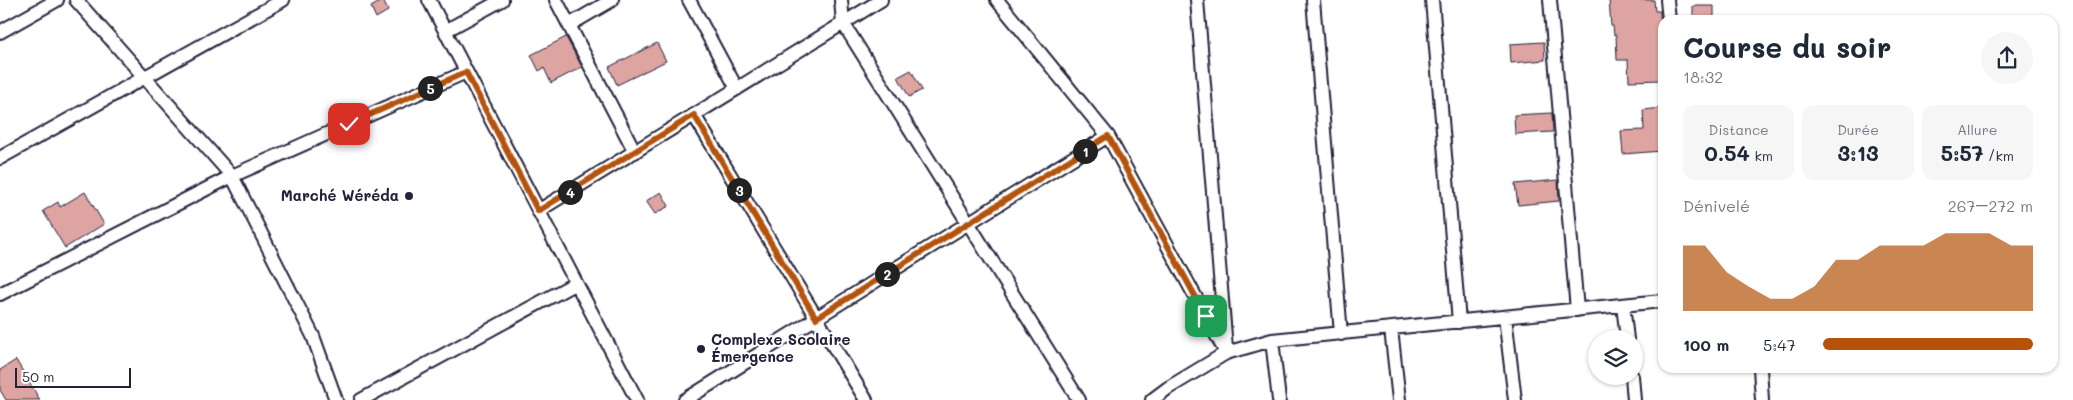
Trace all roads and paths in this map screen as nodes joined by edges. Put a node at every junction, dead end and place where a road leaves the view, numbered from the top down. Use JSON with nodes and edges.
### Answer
{"nodes":[{"id":1,"x":57,"y":0,"type":"edge"},
{"id":2,"x":76,"y":0,"type":"edge"},
{"id":3,"x":283,"y":0,"type":"edge"},
{"id":4,"x":429,"y":0,"type":"edge"},
{"id":5,"x":502,"y":0,"type":"edge"},
{"id":6,"x":556,"y":0,"type":"edge"},
{"id":7,"x":612,"y":0,"type":"edge"},
{"id":8,"x":689,"y":0,"type":"edge"},
{"id":9,"x":841,"y":0,"type":"edge"},
{"id":10,"x":881,"y":0,"type":"edge"},
{"id":11,"x":997,"y":0,"type":"edge"},
{"id":12,"x":1197,"y":0,"type":"edge"},
{"id":13,"x":1313,"y":0,"type":"edge"},
{"id":14,"x":1432,"y":0,"type":"edge"},
{"id":15,"x":1550,"y":0,"type":"edge"},
{"id":16,"x":1667,"y":0,"type":"edge"},
{"id":17,"x":1668,"y":15,"type":"edge"},
{"id":18,"x":843,"y":23,"type":"junction"},
{"id":19,"x":569,"y":25,"type":"junction"},
{"id":20,"x":445,"y":31,"type":"junction"},
{"id":21,"x":0,"y":32,"type":"edge"},
{"id":22,"x":466,"y":72,"type":"junction"},
{"id":23,"x":144,"y":78,"type":"junction"},
{"id":24,"x":737,"y":89,"type":"junction"},
{"id":25,"x":694,"y":115,"type":"junction"},
{"id":26,"x":1108,"y":136,"type":"junction"},
{"id":27,"x":635,"y":152,"type":"junction"},
{"id":28,"x":0,"y":158,"type":"edge"},
{"id":29,"x":232,"y":176,"type":"junction"},
{"id":30,"x":538,"y":211,"type":"junction"},
{"id":31,"x":968,"y":223,"type":"junction"},
{"id":32,"x":576,"y":283,"type":"junction"},
{"id":33,"x":0,"y":294,"type":"edge"},
{"id":34,"x":1658,"y":301,"type":"edge"},
{"id":35,"x":1623,"y":305,"type":"junction"},
{"id":36,"x":1577,"y":310,"type":"junction"},
{"id":37,"x":1506,"y":317,"type":"junction"},
{"id":38,"x":816,"y":318,"type":"junction"},
{"id":39,"x":1459,"y":322,"type":"junction"},
{"id":40,"x":1391,"y":329,"type":"junction"},
{"id":41,"x":1626,"y":330,"type":"edge"},
{"id":42,"x":1341,"y":334,"type":"junction"},
{"id":43,"x":1272,"y":340,"type":"junction"},
{"id":44,"x":1226,"y":353,"type":"junction"},
{"id":45,"x":1760,"y":373,"type":"edge"},
{"id":46,"x":1633,"y":385,"type":"edge"},
{"id":47,"x":1169,"y":394,"type":"edge"},
{"id":48,"x":633,"y":399,"type":"edge"},
{"id":49,"x":336,"y":400,"type":"edge"},
{"id":50,"x":361,"y":400,"type":"edge"},
{"id":51,"x":685,"y":400,"type":"edge"},
{"id":52,"x":866,"y":400,"type":"edge"},
{"id":53,"x":1078,"y":400,"type":"edge"},
{"id":54,"x":1152,"y":400,"type":"edge"},
{"id":55,"x":1279,"y":400,"type":"edge"},
{"id":56,"x":1399,"y":400,"type":"edge"},
{"id":57,"x":1515,"y":400,"type":"edge"},
{"id":58,"x":1634,"y":400,"type":"edge"},
{"id":59,"x":1762,"y":400,"type":"edge"}],
"edges":[{"from":1,"to":21,"type":"street"},
{"from":2,"to":23,"type":"street"},
{"from":3,"to":23,"type":"street"},
{"from":4,"to":20,"type":"street"},
{"from":5,"to":20,"type":"street"},
{"from":6,"to":19,"type":"street"},
{"from":7,"to":19,"type":"street"},
{"from":8,"to":24,"type":"street"},
{"from":9,"to":18,"type":"street"},
{"from":10,"to":18,"type":"street"},
{"from":11,"to":26,"type":"street"},
{"from":12,"to":44,"type":"street"},
{"from":13,"to":42,"type":"street"},
{"from":14,"to":39,"type":"street"},
{"from":15,"to":36,"type":"street"},
{"from":16,"to":17,"type":"street"},
{"from":18,"to":24,"type":"street"},
{"from":18,"to":31,"type":"street"},
{"from":19,"to":27,"type":"street"},
{"from":20,"to":22,"type":"street"},
{"from":22,"to":29,"type":"street"},
{"from":22,"to":30,"type":"street"},
{"from":23,"to":28,"type":"street"},
{"from":23,"to":29,"type":"street"},
{"from":24,"to":25,"type":"street"},
{"from":25,"to":27,"type":"street"},
{"from":25,"to":38,"type":"street"},
{"from":26,"to":31,"type":"street"},
{"from":26,"to":44,"type":"street"},
{"from":27,"to":30,"type":"street"},
{"from":29,"to":33,"type":"street"},
{"from":29,"to":49,"type":"street"},
{"from":30,"to":32,"type":"street"},
{"from":31,"to":38,"type":"street"},
{"from":31,"to":53,"type":"street"},
{"from":32,"to":48,"type":"street"},
{"from":32,"to":50,"type":"street"},
{"from":34,"to":35,"type":"street"},
{"from":35,"to":36,"type":"street"},
{"from":35,"to":41,"type":"street"},
{"from":36,"to":37,"type":"street"},
{"from":37,"to":39,"type":"street"},
{"from":37,"to":57,"type":"street"},
{"from":38,"to":51,"type":"street"},
{"from":38,"to":52,"type":"street"},
{"from":39,"to":40,"type":"street"},
{"from":40,"to":42,"type":"street"},
{"from":40,"to":56,"type":"street"},
{"from":42,"to":43,"type":"street"},
{"from":43,"to":44,"type":"street"},
{"from":43,"to":55,"type":"street"},
{"from":44,"to":47,"type":"street"},
{"from":45,"to":59,"type":"street"},
{"from":46,"to":58,"type":"street"},
{"from":47,"to":54,"type":"street"}]}
